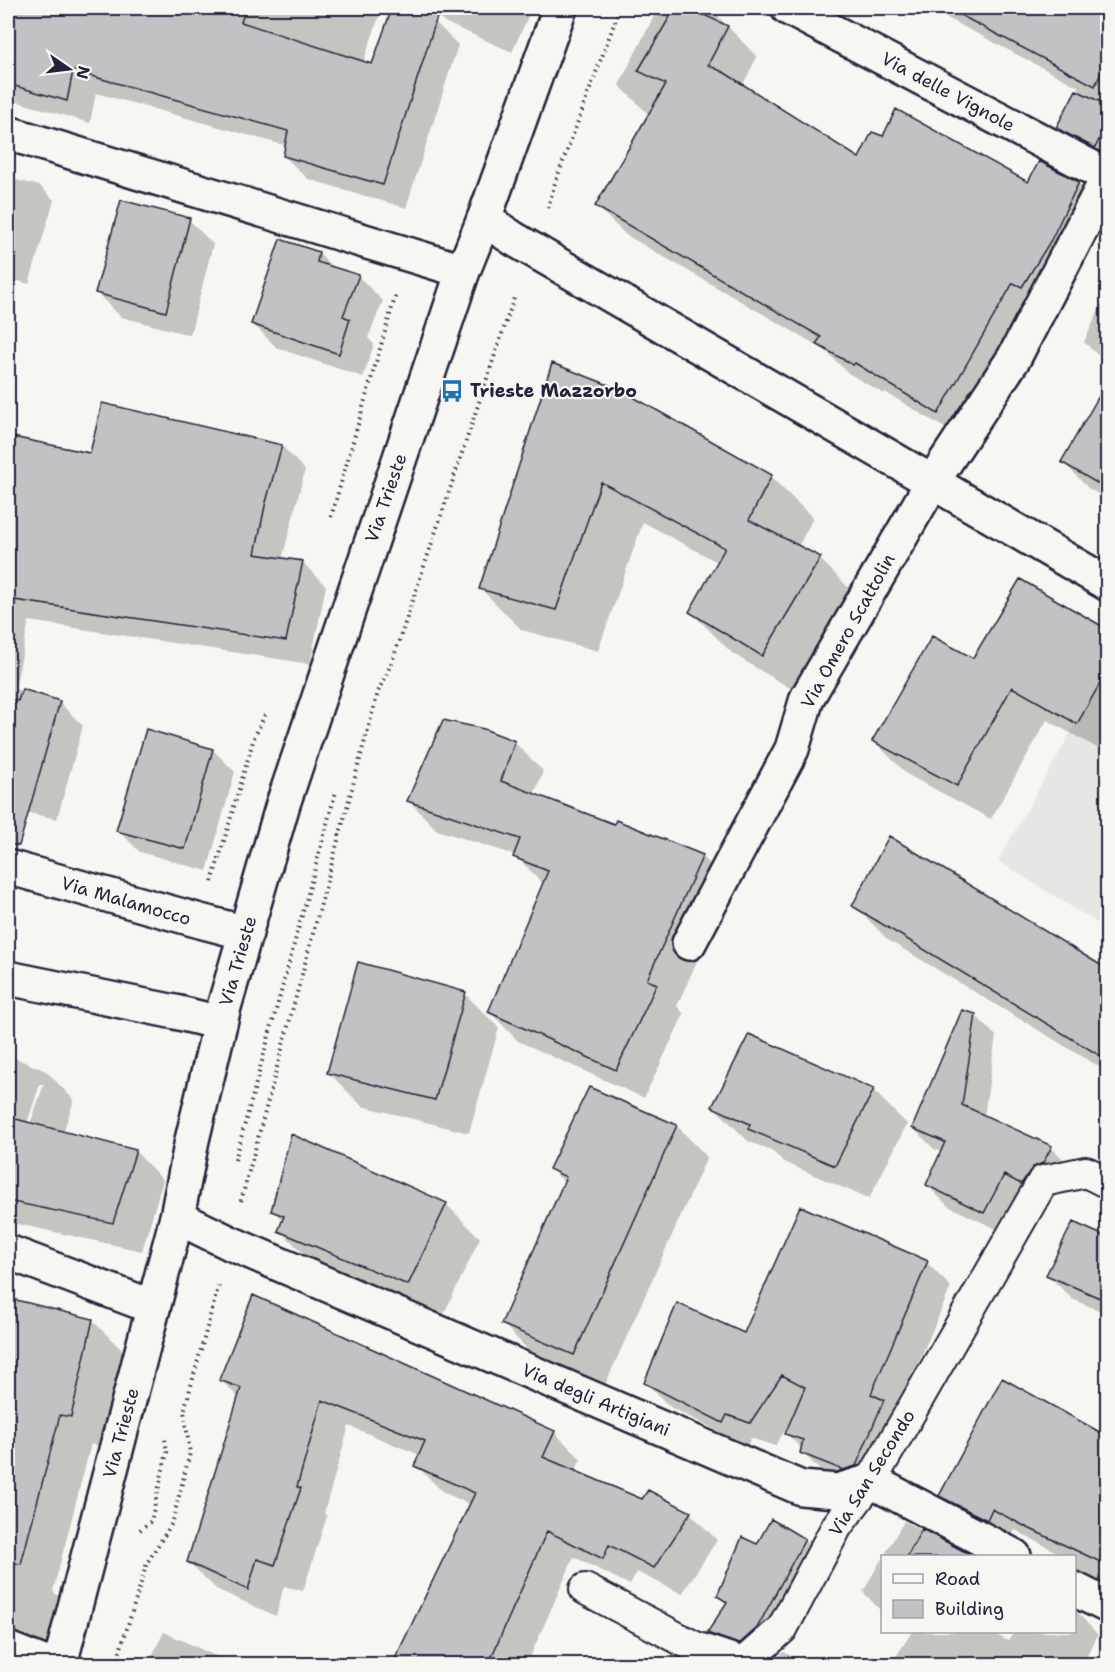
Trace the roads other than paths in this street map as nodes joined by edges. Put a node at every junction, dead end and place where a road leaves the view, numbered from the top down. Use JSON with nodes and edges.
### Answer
{"nodes":[{"id":1,"x":560,"y":8,"type":"edge"},
{"id":2,"x":788,"y":8,"type":"edge"},
{"id":3,"x":8,"y":134,"type":"edge"},
{"id":4,"x":1107,"y":176,"type":"edge"},
{"id":5,"x":484,"y":219,"type":"junction"},
{"id":6,"x":463,"y":271,"type":"junction"},
{"id":7,"x":933,"y":481,"type":"junction"},
{"id":8,"x":1107,"y":584,"type":"edge"},
{"id":9,"x":8,"y":867,"type":"edge"},
{"id":10,"x":246,"y":933,"type":"junction"},
{"id":11,"x":689,"y":943,"type":"dead end"},
{"id":12,"x":8,"y":978,"type":"edge"},
{"id":13,"x":220,"y":1023,"type":"junction"},
{"id":14,"x":1107,"y":1183,"type":"edge"},
{"id":15,"x":177,"y":1217,"type":"junction"},
{"id":16,"x":8,"y":1252,"type":"edge"},
{"id":17,"x":153,"y":1307,"type":"junction"},
{"id":18,"x":871,"y":1481,"type":"junction"},
{"id":19,"x":1010,"y":1555,"type":"edge"},
{"id":20,"x":585,"y":1590,"type":"dead end"},
{"id":21,"x":1076,"y":1590,"type":"edge"},
{"id":22,"x":1107,"y":1606,"type":"edge"},
{"id":23,"x":8,"y":1649,"type":"edge"},
{"id":24,"x":46,"y":1665,"type":"edge"},
{"id":25,"x":60,"y":1665,"type":"edge"}],
"edges":[{"from":1,"to":5,"type":"main road","name":"Via Trieste"},
{"from":2,"to":4,"type":"main road","name":"Via delle Vignole"},
{"from":3,"to":6,"type":"main road"},
{"from":4,"to":7,"type":"main road","name":"Via Omero Scattolin"},
{"from":5,"to":6,"type":"main road","name":"Via Trieste"},
{"from":5,"to":7,"type":"main road"},
{"from":6,"to":10,"type":"main road","name":"Via Trieste"},
{"from":7,"to":8,"type":"main road"},
{"from":7,"to":11,"type":"main road","name":"Via Omero Scattolin"},
{"from":9,"to":10,"type":"main road","name":"Via Malamocco"},
{"from":10,"to":13,"type":"main road","name":"Via Trieste"},
{"from":12,"to":13,"type":"main road"},
{"from":13,"to":15,"type":"main road","name":"Via Trieste"},
{"from":14,"to":18,"type":"lane","name":"Via San Secondo"},
{"from":15,"to":17,"type":"main road","name":"Via Trieste"},
{"from":15,"to":18,"type":"main road","name":"Via degli Artigiani"},
{"from":16,"to":17,"type":"main road"},
{"from":17,"to":25,"type":"main road","name":"Via Trieste"},
{"from":18,"to":19,"type":"main road"},
{"from":18,"to":20,"type":"lane","name":"Via San Secondo"},
{"from":21,"to":22,"type":"main road"},
{"from":23,"to":24,"type":"main road"}]}
